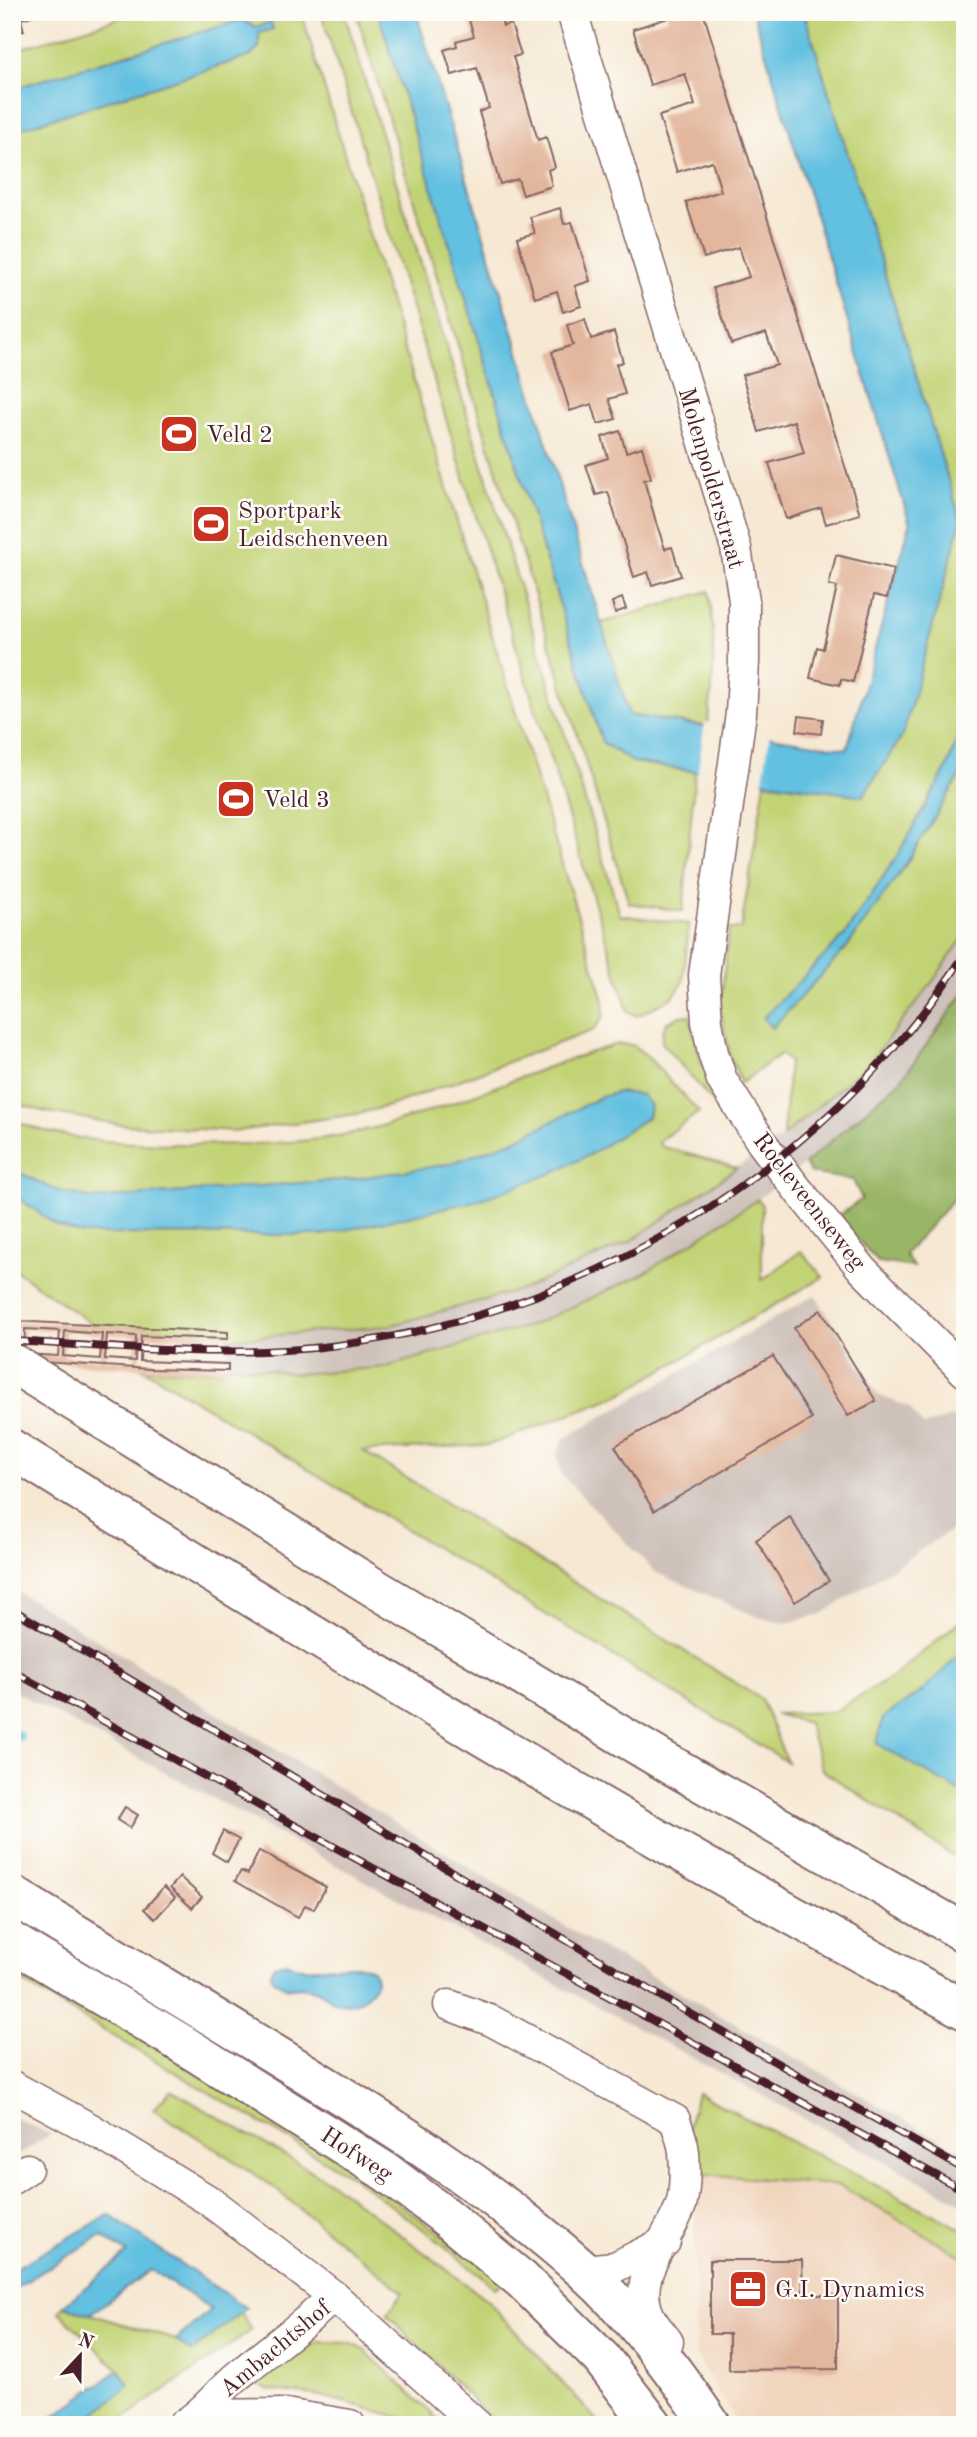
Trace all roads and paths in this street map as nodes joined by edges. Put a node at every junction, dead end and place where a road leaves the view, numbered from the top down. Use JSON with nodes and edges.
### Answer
{"nodes":[{"id":1,"x":572,"y":12,"type":"edge"},
{"id":2,"x":705,"y":1000,"type":"joint"},
{"id":3,"x":12,"y":1351,"type":"edge"},
{"id":4,"x":12,"y":1363,"type":"edge"},
{"id":5,"x":965,"y":1372,"type":"edge"},
{"id":6,"x":61,"y":1395,"type":"junction"},
{"id":7,"x":12,"y":1449,"type":"edge"},
{"id":8,"x":12,"y":1895,"type":"edge"},
{"id":9,"x":965,"y":1933,"type":"edge"},
{"id":10,"x":12,"y":1942,"type":"edge"},
{"id":11,"x":449,"y":2005,"type":"dead end"},
{"id":12,"x":965,"y":2010,"type":"edge"},
{"id":13,"x":12,"y":2086,"type":"edge"},
{"id":14,"x":665,"y":2242,"type":"junction"},
{"id":15,"x":583,"y":2270,"type":"junction"},
{"id":16,"x":334,"y":2296,"type":"junction"},
{"id":17,"x":689,"y":2393,"type":"junction"},
{"id":18,"x":191,"y":2420,"type":"edge"},
{"id":19,"x":350,"y":2425,"type":"edge"},
{"id":20,"x":477,"y":2425,"type":"edge"},
{"id":21,"x":653,"y":2425,"type":"edge"},
{"id":22,"x":711,"y":2425,"type":"edge"}],
"edges":[{"from":1,"to":2,"type":"street","name":"Molenpolderstraat"},
{"from":2,"to":5,"type":"street","name":"Roeleveenseweg"},
{"from":3,"to":6,"type":"main road"},
{"from":4,"to":6,"type":"main road"},
{"from":6,"to":9,"type":"main road"},
{"from":7,"to":12,"type":"main road"},
{"from":8,"to":15,"type":"main road","name":"Hofweg"},
{"from":10,"to":21,"type":"main road","name":"Hofweg"},
{"from":11,"to":14,"type":"street"},
{"from":13,"to":16,"type":"street"},
{"from":14,"to":15,"type":"street"},
{"from":14,"to":17,"type":"street"},
{"from":15,"to":17,"type":"main road","name":"Hofweg"},
{"from":16,"to":18,"type":"street","name":"Ambachtshof"},
{"from":16,"to":20,"type":"street","name":"Ambachtshof"},
{"from":17,"to":22,"type":"main road","name":"Hofweg"},
{"from":18,"to":19,"type":"street","name":"Ambachtshof"}]}
